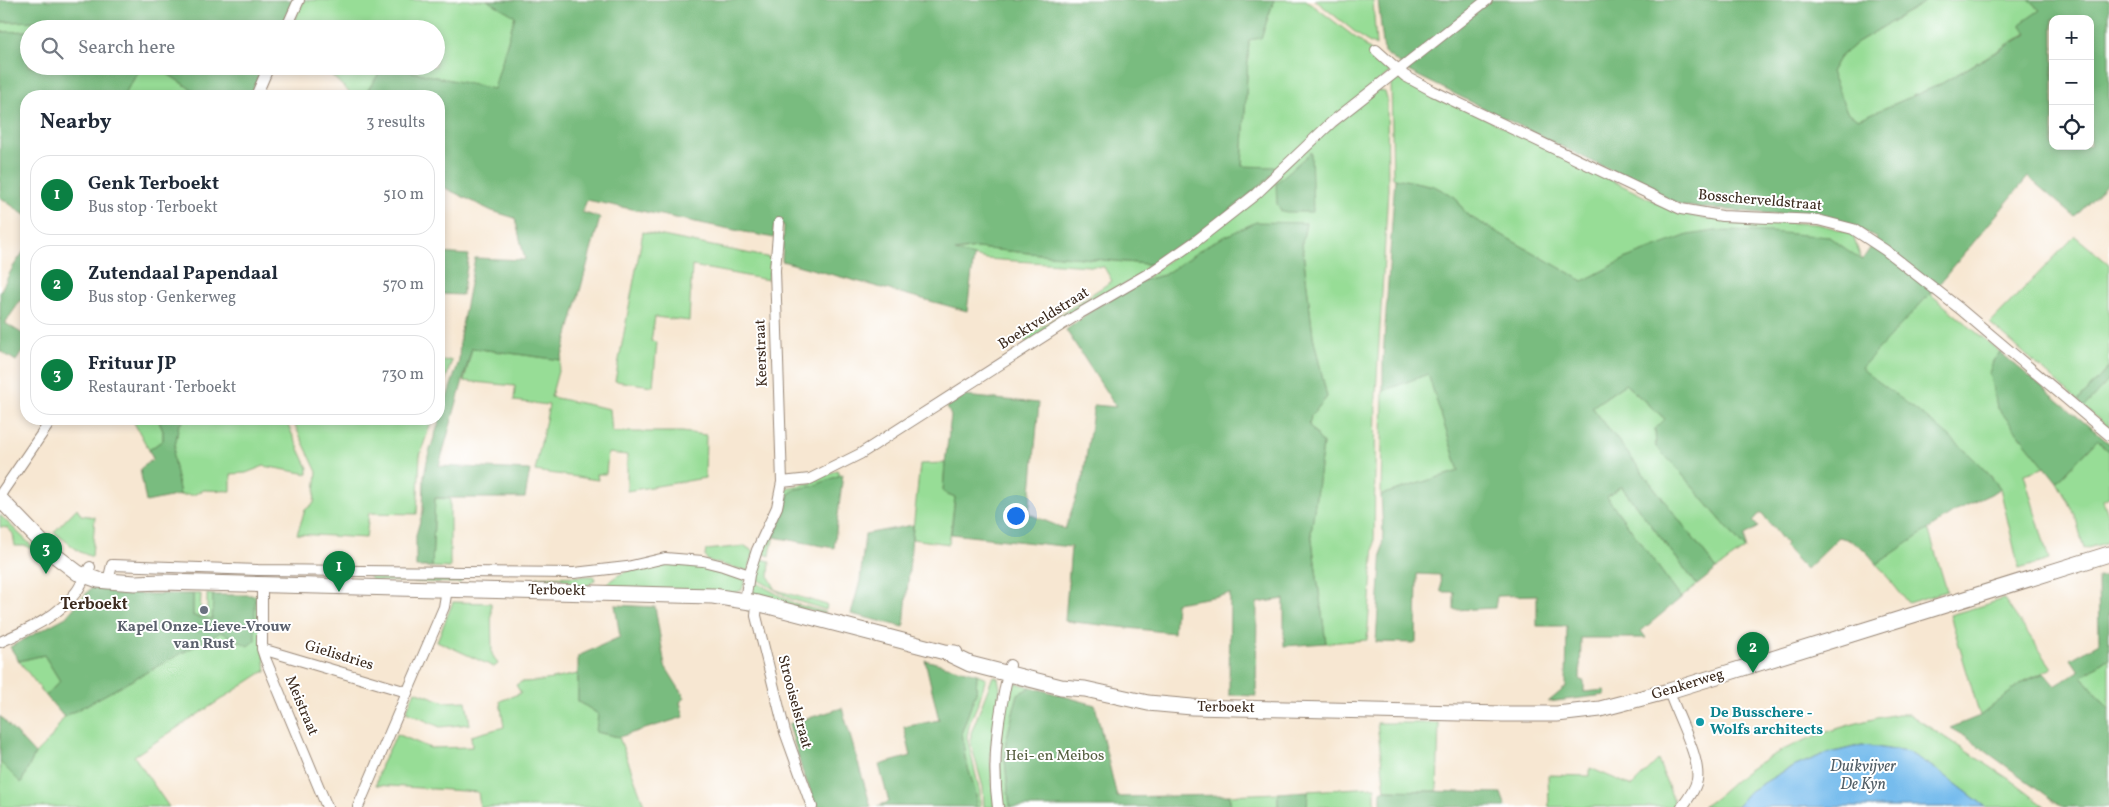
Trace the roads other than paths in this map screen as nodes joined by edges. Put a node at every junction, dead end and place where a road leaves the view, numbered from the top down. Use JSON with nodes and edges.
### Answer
{"nodes":[{"id":1,"x":299,"y":0,"type":"edge"},
{"id":2,"x":1487,"y":0,"type":"edge"},
{"id":3,"x":290,"y":20,"type":"edge"},
{"id":4,"x":1376,"y":50,"type":"dead end"},
{"id":5,"x":1399,"y":68,"type":"junction"},
{"id":6,"x":265,"y":75,"type":"edge"},
{"id":7,"x":259,"y":90,"type":"edge"},
{"id":8,"x":779,"y":223,"type":"dead end"},
{"id":9,"x":48,"y":425,"type":"edge"},
{"id":10,"x":2109,"y":435,"type":"edge"},
{"id":11,"x":782,"y":482,"type":"junction"},
{"id":12,"x":0,"y":495,"type":"edge"},
{"id":13,"x":0,"y":499,"type":"edge"},
{"id":14,"x":2109,"y":554,"type":"edge"},
{"id":15,"x":87,"y":571,"type":"junction"},
{"id":16,"x":749,"y":576,"type":"junction"},
{"id":17,"x":109,"y":577,"type":"junction"},
{"id":18,"x":262,"y":584,"type":"junction"},
{"id":19,"x":447,"y":588,"type":"junction"},
{"id":20,"x":751,"y":602,"type":"junction"},
{"id":21,"x":0,"y":642,"type":"edge"},
{"id":22,"x":262,"y":650,"type":"junction"},
{"id":23,"x":1009,"y":669,"type":"junction"},
{"id":24,"x":407,"y":692,"type":"junction"},
{"id":25,"x":1671,"y":696,"type":"junction"},
{"id":26,"x":1370,"y":711,"type":"joint"},
{"id":27,"x":327,"y":807,"type":"edge"},
{"id":28,"x":358,"y":807,"type":"edge"},
{"id":29,"x":812,"y":807,"type":"edge"},
{"id":30,"x":998,"y":807,"type":"edge"},
{"id":31,"x":1682,"y":807,"type":"edge"}],
"edges":[{"from":1,"to":3,"type":"street"},
{"from":2,"to":5,"type":"street","name":"Boektveldstraat"},
{"from":4,"to":5,"type":"street","name":"Bosscherveldstraat"},
{"from":5,"to":10,"type":"street","name":"Bosscherveldstraat"},
{"from":5,"to":11,"type":"street","name":"Boektveldstraat"},
{"from":6,"to":7,"type":"street"},
{"from":8,"to":11,"type":"street","name":"Keerstraat"},
{"from":9,"to":12,"type":"street"},
{"from":11,"to":16,"type":"street"},
{"from":13,"to":15,"type":"main road","name":"Terboekt"},
{"from":14,"to":25,"type":"main road","name":"Genkerweg"},
{"from":15,"to":17,"type":"main road","name":"Terboekt"},
{"from":15,"to":21,"type":"street"},
{"from":16,"to":17,"type":"street","name":"Terboekt"},
{"from":16,"to":20,"type":"street"},
{"from":17,"to":18,"type":"main road","name":"Terboekt"},
{"from":18,"to":19,"type":"main road","name":"Terboekt"},
{"from":18,"to":22,"type":"street","name":"Meistraat"},
{"from":19,"to":20,"type":"main road","name":"Terboekt"},
{"from":19,"to":24,"type":"street"},
{"from":20,"to":23,"type":"main road","name":"Terboekt"},
{"from":20,"to":29,"type":"street","name":"Strooiselstraat"},
{"from":22,"to":24,"type":"street","name":"Gielisdries"},
{"from":22,"to":27,"type":"street","name":"Meistraat"},
{"from":23,"to":26,"type":"main road","name":"Terboekt"},
{"from":23,"to":30,"type":"street"},
{"from":24,"to":28,"type":"street"},
{"from":25,"to":26,"type":"main road","name":"Genkerweg"},
{"from":25,"to":31,"type":"street"}]}
